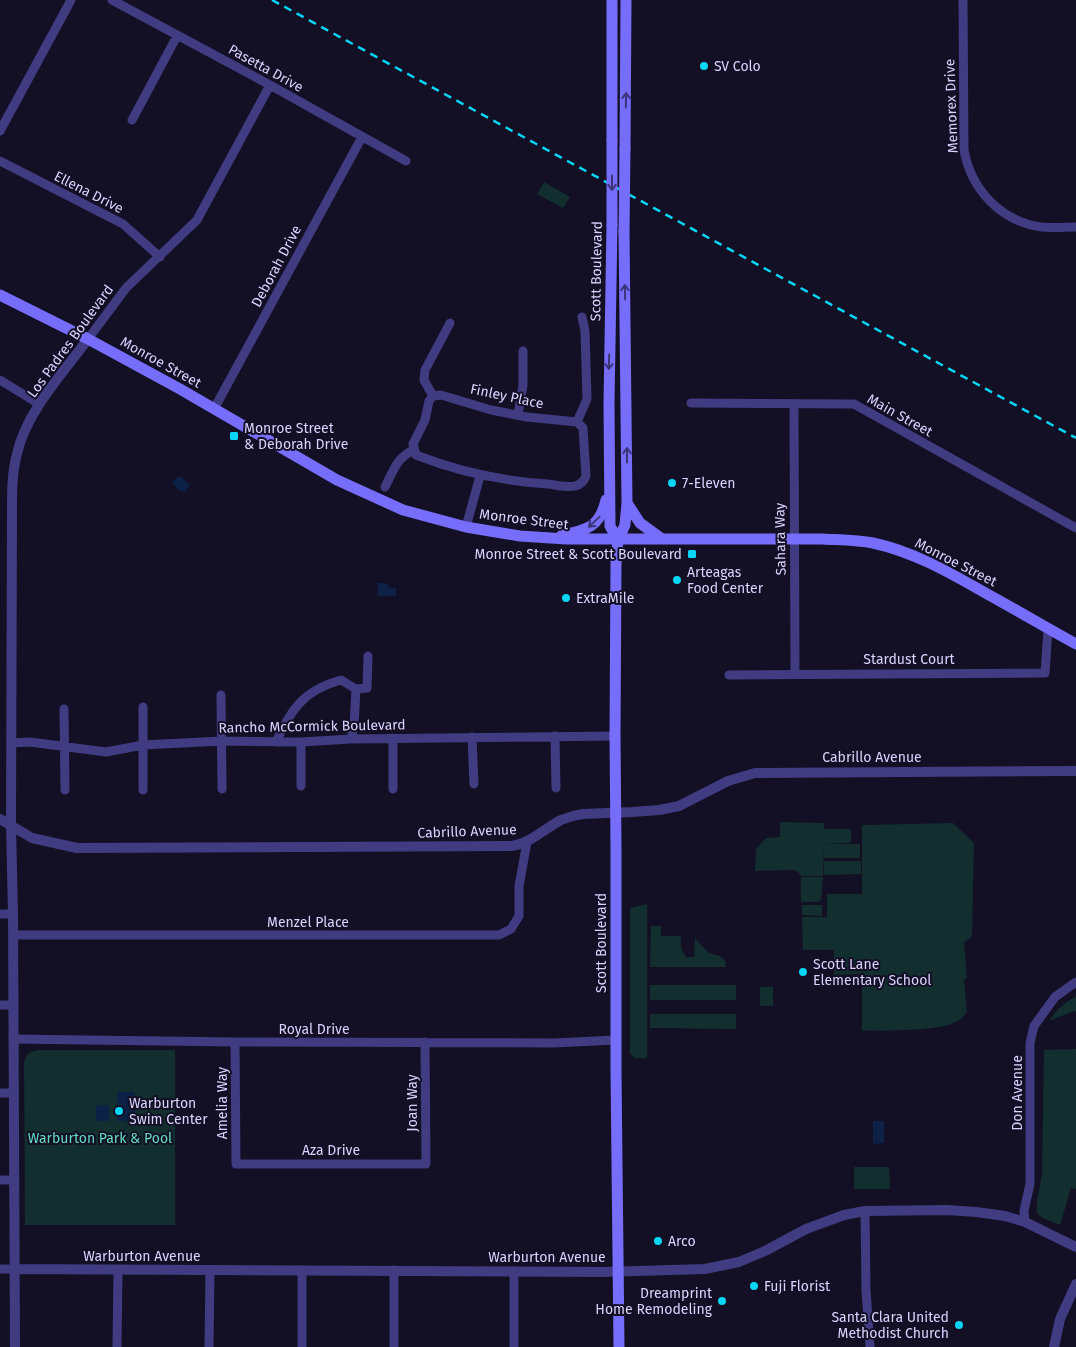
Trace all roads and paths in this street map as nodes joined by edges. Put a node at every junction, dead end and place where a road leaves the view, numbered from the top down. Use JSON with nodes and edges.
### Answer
{"nodes":[{"id":1,"x":71,"y":0,"type":"edge"},
{"id":2,"x":112,"y":0,"type":"edge"},
{"id":3,"x":612,"y":0,"type":"edge"},
{"id":4,"x":626,"y":0,"type":"edge"},
{"id":5,"x":963,"y":0,"type":"edge"},
{"id":6,"x":177,"y":36,"type":"junction"},
{"id":7,"x":270,"y":85,"type":"junction"},
{"id":8,"x":132,"y":120,"type":"dead end"},
{"id":9,"x":0,"y":131,"type":"edge"},
{"id":10,"x":362,"y":137,"type":"junction"},
{"id":11,"x":406,"y":161,"type":"dead end"},
{"id":12,"x":0,"y":162,"type":"edge"},
{"id":13,"x":1076,"y":227,"type":"edge"},
{"id":14,"x":160,"y":257,"type":"junction"},
{"id":15,"x":0,"y":296,"type":"edge"},
{"id":16,"x":582,"y":316,"type":"dead end"},
{"id":17,"x":450,"y":323,"type":"dead end"},
{"id":18,"x":88,"y":340,"type":"junction"},
{"id":19,"x":524,"y":351,"type":"dead end"},
{"id":20,"x":0,"y":380,"type":"edge"},
{"id":21,"x":433,"y":396,"type":"junction"},
{"id":22,"x":691,"y":403,"type":"dead end"},
{"id":23,"x":40,"y":404,"type":"junction"},
{"id":24,"x":794,"y":405,"type":"junction"},
{"id":25,"x":214,"y":409,"type":"junction"},
{"id":26,"x":518,"y":415,"type":"junction"},
{"id":27,"x":577,"y":422,"type":"junction"},
{"id":28,"x":413,"y":450,"type":"junction"},
{"id":29,"x":480,"y":476,"type":"junction"},
{"id":30,"x":610,"y":478,"type":"junction"},
{"id":31,"x":385,"y":487,"type":"dead end"},
{"id":32,"x":627,"y":504,"type":"junction"},
{"id":33,"x":466,"y":527,"type":"junction"},
{"id":34,"x":1076,"y":528,"type":"edge"},
{"id":35,"x":546,"y":538,"type":"junction"},
{"id":36,"x":662,"y":539,"type":"junction"},
{"id":37,"x":794,"y":539,"type":"junction"},
{"id":38,"x":618,"y":540,"type":"junction"},
{"id":39,"x":1048,"y":629,"type":"junction"},
{"id":40,"x":1076,"y":644,"type":"edge"},
{"id":41,"x":368,"y":656,"type":"dead end"},
{"id":42,"x":795,"y":674,"type":"junction"},
{"id":43,"x":728,"y":675,"type":"dead end"},
{"id":44,"x":356,"y":689,"type":"junction"},
{"id":45,"x":221,"y":695,"type":"dead end"},
{"id":46,"x":143,"y":706,"type":"dead end"},
{"id":47,"x":64,"y":708,"type":"dead end"},
{"id":48,"x":555,"y":736,"type":"junction"},
{"id":49,"x":615,"y":736,"type":"junction"},
{"id":50,"x":472,"y":737,"type":"junction"},
{"id":51,"x":393,"y":738,"type":"junction"},
{"id":52,"x":351,"y":739,"type":"junction"},
{"id":53,"x":222,"y":741,"type":"junction"},
{"id":54,"x":276,"y":742,"type":"junction"},
{"id":55,"x":300,"y":742,"type":"junction"},
{"id":56,"x":11,"y":743,"type":"junction"},
{"id":57,"x":143,"y":745,"type":"junction"},
{"id":58,"x":64,"y":746,"type":"junction"},
{"id":59,"x":1076,"y":771,"type":"edge"},
{"id":60,"x":474,"y":784,"type":"dead end"},
{"id":61,"x":301,"y":786,"type":"dead end"},
{"id":62,"x":556,"y":788,"type":"dead end"},
{"id":63,"x":222,"y":789,"type":"dead end"},
{"id":64,"x":393,"y":789,"type":"dead end"},
{"id":65,"x":65,"y":790,"type":"dead end"},
{"id":66,"x":143,"y":790,"type":"dead end"},
{"id":67,"x":616,"y":813,"type":"junction"},
{"id":68,"x":0,"y":819,"type":"edge"},
{"id":69,"x":11,"y":826,"type":"junction"},
{"id":70,"x":527,"y":842,"type":"junction"},
{"id":71,"x":0,"y":914,"type":"edge"},
{"id":72,"x":14,"y":914,"type":"junction"},
{"id":73,"x":14,"y":936,"type":"junction"},
{"id":74,"x":1076,"y":982,"type":"edge"},
{"id":75,"x":0,"y":1005,"type":"edge"},
{"id":76,"x":14,"y":1005,"type":"junction"},
{"id":77,"x":13,"y":1038,"type":"junction"},
{"id":78,"x":616,"y":1040,"type":"junction"},
{"id":79,"x":236,"y":1042,"type":"junction"},
{"id":80,"x":425,"y":1042,"type":"junction"},
{"id":81,"x":0,"y":1093,"type":"edge"},
{"id":82,"x":14,"y":1093,"type":"junction"},
{"id":83,"x":236,"y":1164,"type":"joint"},
{"id":84,"x":426,"y":1164,"type":"joint"},
{"id":85,"x":0,"y":1180,"type":"edge"},
{"id":86,"x":14,"y":1180,"type":"junction"},
{"id":87,"x":866,"y":1211,"type":"junction"},
{"id":88,"x":1025,"y":1222,"type":"junction"},
{"id":89,"x":1076,"y":1247,"type":"edge"},
{"id":90,"x":0,"y":1269,"type":"edge"},
{"id":91,"x":14,"y":1269,"type":"junction"},
{"id":92,"x":118,"y":1270,"type":"junction"},
{"id":93,"x":210,"y":1270,"type":"junction"},
{"id":94,"x":302,"y":1270,"type":"junction"},
{"id":95,"x":394,"y":1270,"type":"junction"},
{"id":96,"x":514,"y":1271,"type":"junction"},
{"id":97,"x":619,"y":1271,"type":"junction"},
{"id":98,"x":1076,"y":1284,"type":"edge"},
{"id":99,"x":15,"y":1347,"type":"edge"},
{"id":100,"x":117,"y":1347,"type":"edge"},
{"id":101,"x":209,"y":1347,"type":"edge"},
{"id":102,"x":302,"y":1347,"type":"edge"},
{"id":103,"x":394,"y":1347,"type":"edge"},
{"id":104,"x":514,"y":1347,"type":"edge"},
{"id":105,"x":619,"y":1347,"type":"edge"},
{"id":106,"x":870,"y":1347,"type":"edge"},
{"id":107,"x":1054,"y":1347,"type":"edge"}],
"edges":[{"from":1,"to":9,"type":"street"},
{"from":2,"to":6,"type":"street","name":"Pasetta Drive"},
{"from":3,"to":30,"type":"main road","name":"Scott Boulevard","one_way":true,"bridge":true},
{"from":32,"to":4,"type":"main road","name":"Scott Boulevard","one_way":true,"bridge":true},
{"from":5,"to":13,"type":"street","name":"Memorex Drive"},
{"from":6,"to":7,"type":"street","name":"Pasetta Drive"},
{"from":6,"to":8,"type":"street"},
{"from":7,"to":10,"type":"street","name":"Pasetta Drive"},
{"from":7,"to":14,"type":"street","name":"Los Padres Boulevard"},
{"from":10,"to":11,"type":"street","name":"Pasetta Drive"},
{"from":10,"to":25,"type":"street","name":"Deborah Drive"},
{"from":12,"to":14,"type":"street","name":"Ellena Drive"},
{"from":14,"to":18,"type":"street","name":"Los Padres Boulevard"},
{"from":15,"to":18,"type":"main road","name":"Monroe Street"},
{"from":16,"to":27,"type":"street"},
{"from":17,"to":21,"type":"street"},
{"from":18,"to":23,"type":"street","name":"Los Padres Boulevard"},
{"from":18,"to":25,"type":"main road","name":"Monroe Street"},
{"from":19,"to":26,"type":"street"},
{"from":20,"to":23,"type":"street"},
{"from":21,"to":26,"type":"street","name":"Finley Place"},
{"from":21,"to":28,"type":"street"},
{"from":22,"to":24,"type":"street","name":"Main Street"},
{"from":23,"to":56,"type":"street","name":"Los Padres Boulevard"},
{"from":24,"to":34,"type":"street","name":"Main Street"},
{"from":24,"to":37,"type":"street","name":"Sahara Way"},
{"from":25,"to":33,"type":"main road","name":"Monroe Street"},
{"from":26,"to":27,"type":"street","name":"Finley Place"},
{"from":27,"to":29,"type":"street"},
{"from":28,"to":29,"type":"street"},
{"from":28,"to":31,"type":"street"},
{"from":29,"to":33,"type":"street"},
{"from":30,"to":35,"type":"main road","one_way":true},
{"from":30,"to":38,"type":"main road","name":"Scott Boulevard"},
{"from":32,"to":36,"type":"main road"},
{"from":32,"to":38,"type":"main road","name":"Scott Boulevard"},
{"from":33,"to":35,"type":"main road","name":"Monroe Street"},
{"from":35,"to":38,"type":"main road","name":"Monroe Street"},
{"from":36,"to":37,"type":"main road","name":"Monroe Street"},
{"from":36,"to":38,"type":"main road","name":"Monroe Street"},
{"from":37,"to":39,"type":"main road","name":"Monroe Street"},
{"from":37,"to":42,"type":"street","name":"Sahara Way"},
{"from":38,"to":49,"type":"main road","name":"Scott Boulevard"},
{"from":39,"to":40,"type":"main road","name":"Monroe Street"},
{"from":39,"to":42,"type":"street","name":"Stardust Court"},
{"from":41,"to":44,"type":"street"},
{"from":42,"to":43,"type":"street","name":"Stardust Court"},
{"from":44,"to":52,"type":"street"},
{"from":44,"to":54,"type":"street"},
{"from":45,"to":53,"type":"street"},
{"from":46,"to":57,"type":"street"},
{"from":47,"to":58,"type":"street"},
{"from":48,"to":49,"type":"street","name":"Rancho McCormick Boulevard"},
{"from":48,"to":50,"type":"street","name":"Rancho McCormick Boulevard"},
{"from":48,"to":62,"type":"street"},
{"from":49,"to":67,"type":"main road","name":"Scott Boulevard"},
{"from":50,"to":51,"type":"street","name":"Rancho McCormick Boulevard"},
{"from":50,"to":60,"type":"street"},
{"from":51,"to":52,"type":"street","name":"Rancho McCormick Boulevard"},
{"from":51,"to":64,"type":"street"},
{"from":52,"to":55,"type":"street","name":"Rancho McCormick Boulevard"},
{"from":53,"to":54,"type":"street","name":"Rancho McCormick Boulevard"},
{"from":53,"to":57,"type":"street","name":"Rancho McCormick Boulevard"},
{"from":53,"to":63,"type":"street"},
{"from":54,"to":55,"type":"street","name":"Rancho McCormick Boulevard"},
{"from":55,"to":61,"type":"street"},
{"from":56,"to":58,"type":"street","name":"Rancho McCormick Boulevard"},
{"from":56,"to":69,"type":"street","name":"Los Padres Boulevard"},
{"from":57,"to":58,"type":"street","name":"Rancho McCormick Boulevard"},
{"from":57,"to":66,"type":"street"},
{"from":58,"to":65,"type":"street"},
{"from":59,"to":67,"type":"street","name":"Cabrillo Avenue"},
{"from":67,"to":70,"type":"street","name":"Cabrillo Avenue"},
{"from":67,"to":78,"type":"main road","name":"Scott Boulevard"},
{"from":68,"to":69,"type":"street","name":"Cabrillo Avenue"},
{"from":69,"to":70,"type":"street","name":"Cabrillo Avenue"},
{"from":69,"to":72,"type":"street","name":"Los Padres Boulevard"},
{"from":70,"to":73,"type":"street","name":"Menzel Place"},
{"from":71,"to":72,"type":"street"},
{"from":72,"to":73,"type":"street","name":"Los Padres Boulevard"},
{"from":73,"to":76,"type":"street","name":"Los Padres Boulevard"},
{"from":74,"to":88,"type":"street","name":"Don Avenue"},
{"from":75,"to":76,"type":"street"},
{"from":76,"to":77,"type":"street","name":"Los Padres Boulevard"},
{"from":77,"to":79,"type":"street","name":"Royal Drive"},
{"from":77,"to":82,"type":"street","name":"Los Padres Boulevard"},
{"from":78,"to":80,"type":"street","name":"Royal Drive"},
{"from":78,"to":97,"type":"main road","name":"Scott Boulevard"},
{"from":79,"to":80,"type":"street","name":"Royal Drive"},
{"from":79,"to":83,"type":"street","name":"Amelia Way"},
{"from":80,"to":84,"type":"street","name":"Joan Way"},
{"from":81,"to":82,"type":"street"},
{"from":82,"to":86,"type":"street","name":"Los Padres Boulevard"},
{"from":83,"to":84,"type":"street","name":"Aza Drive"},
{"from":85,"to":86,"type":"street"},
{"from":86,"to":91,"type":"street","name":"Los Padres Boulevard"},
{"from":87,"to":88,"type":"street","name":"Warburton Avenue"},
{"from":87,"to":97,"type":"street","name":"Warburton Avenue"},
{"from":87,"to":106,"type":"street"},
{"from":88,"to":89,"type":"street","name":"Warburton Avenue"},
{"from":90,"to":91,"type":"street","name":"Warburton Avenue"},
{"from":91,"to":92,"type":"street","name":"Warburton Avenue"},
{"from":91,"to":99,"type":"street","name":"Los Padres Boulevard"},
{"from":92,"to":93,"type":"street","name":"Warburton Avenue"},
{"from":92,"to":100,"type":"street"},
{"from":93,"to":94,"type":"street","name":"Warburton Avenue"},
{"from":93,"to":101,"type":"street"},
{"from":94,"to":95,"type":"street","name":"Warburton Avenue"},
{"from":94,"to":102,"type":"street"},
{"from":95,"to":96,"type":"street","name":"Warburton Avenue"},
{"from":95,"to":103,"type":"street"},
{"from":96,"to":97,"type":"street","name":"Warburton Avenue"},
{"from":96,"to":104,"type":"street"},
{"from":97,"to":105,"type":"main road","name":"Scott Boulevard"},
{"from":98,"to":107,"type":"street"}]}
